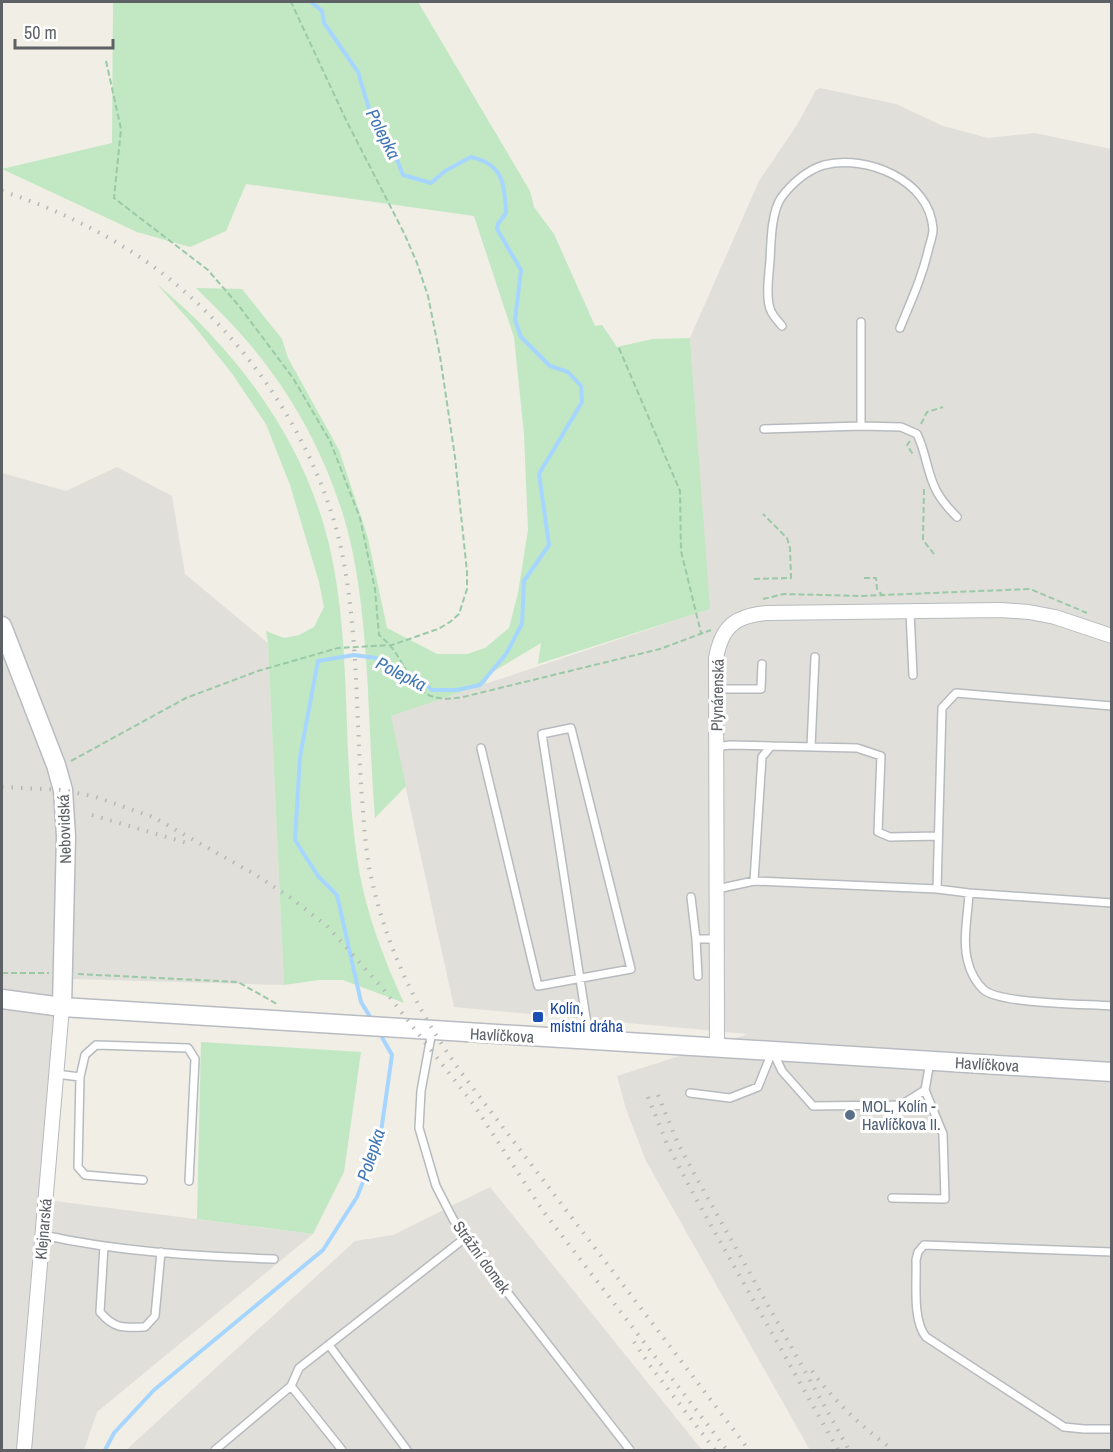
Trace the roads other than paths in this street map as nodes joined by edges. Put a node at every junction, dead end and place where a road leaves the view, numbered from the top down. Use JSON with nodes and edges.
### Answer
{"nodes":[{"id":1,"x":861,"y":322,"type":"dead end"},
{"id":2,"x":782,"y":326,"type":"dead end"},
{"id":3,"x":900,"y":328,"type":"dead end"},
{"id":4,"x":861,"y":426,"type":"junction"},
{"id":5,"x":764,"y":429,"type":"dead end"},
{"id":6,"x":957,"y":517,"type":"dead end"},
{"id":7,"x":910,"y":612,"type":"junction"},
{"id":8,"x":2,"y":626,"type":"edge"},
{"id":9,"x":1112,"y":636,"type":"edge"},
{"id":10,"x":815,"y":657,"type":"dead end"},
{"id":11,"x":762,"y":664,"type":"dead end"},
{"id":12,"x":914,"y":675,"type":"dead end"},
{"id":13,"x":716,"y":689,"type":"junction"},
{"id":14,"x":1112,"y":706,"type":"edge"},
{"id":15,"x":771,"y":746,"type":"junction"},
{"id":16,"x":716,"y":747,"type":"junction"},
{"id":17,"x":811,"y":747,"type":"junction"},
{"id":18,"x":481,"y":748,"type":"dead end"},
{"id":19,"x":938,"y":836,"type":"junction"},
{"id":20,"x":754,"y":881,"type":"junction"},
{"id":21,"x":726,"y":887,"type":"junction"},
{"id":22,"x":937,"y":889,"type":"junction"},
{"id":23,"x":969,"y":893,"type":"junction"},
{"id":24,"x":691,"y":897,"type":"dead end"},
{"id":25,"x":1112,"y":903,"type":"edge"},
{"id":26,"x":696,"y":939,"type":"junction"},
{"id":27,"x":716,"y":939,"type":"junction"},
{"id":28,"x":698,"y":976,"type":"dead end"},
{"id":29,"x":580,"y":979,"type":"junction"},
{"id":30,"x":2,"y":999,"type":"edge"},
{"id":31,"x":1112,"y":1006,"type":"edge"},
{"id":32,"x":62,"y":1007,"type":"junction"},
{"id":33,"x":432,"y":1031,"type":"junction"},
{"id":34,"x":590,"y":1040,"type":"junction"},
{"id":35,"x":717,"y":1048,"type":"junction"},
{"id":36,"x":773,"y":1051,"type":"junction"},
{"id":37,"x":931,"y":1061,"type":"junction"},
{"id":38,"x":1112,"y":1072,"type":"edge"},
{"id":39,"x":56,"y":1074,"type":"junction"},
{"id":40,"x":80,"y":1077,"type":"junction"},
{"id":41,"x":925,"y":1090,"type":"junction"},
{"id":42,"x":690,"y":1092,"type":"dead end"},
{"id":43,"x":143,"y":1180,"type":"dead end"},
{"id":44,"x":189,"y":1181,"type":"dead end"},
{"id":45,"x":892,"y":1198,"type":"dead end"},
{"id":46,"x":43,"y":1235,"type":"junction"},
{"id":47,"x":465,"y":1238,"type":"junction"},
{"id":48,"x":104,"y":1246,"type":"junction"},
{"id":49,"x":161,"y":1252,"type":"junction"},
{"id":50,"x":1112,"y":1252,"type":"edge"},
{"id":51,"x":274,"y":1259,"type":"dead end"},
{"id":52,"x":329,"y":1345,"type":"junction"},
{"id":53,"x":291,"y":1386,"type":"junction"},
{"id":54,"x":1112,"y":1429,"type":"edge"},
{"id":55,"x":24,"y":1450,"type":"edge"},
{"id":56,"x":215,"y":1450,"type":"edge"},
{"id":57,"x":342,"y":1450,"type":"edge"},
{"id":58,"x":407,"y":1450,"type":"edge"},
{"id":59,"x":630,"y":1450,"type":"edge"}],
"edges":[{"from":1,"to":4,"type":"lane"},
{"from":2,"to":3,"type":"lane"},
{"from":4,"to":5,"type":"lane"},
{"from":4,"to":6,"type":"lane"},
{"from":7,"to":9,"type":"street"},
{"from":7,"to":12,"type":"lane"},
{"from":7,"to":13,"type":"street","name":"Plynárenská"},
{"from":8,"to":32,"type":"street","name":"Nebovidská"},
{"from":10,"to":17,"type":"lane"},
{"from":11,"to":13,"type":"lane"},
{"from":13,"to":16,"type":"street","name":"Plynárenská"},
{"from":14,"to":19,"type":"lane"},
{"from":15,"to":16,"type":"lane"},
{"from":15,"to":17,"type":"lane"},
{"from":15,"to":20,"type":"lane"},
{"from":16,"to":21,"type":"street","name":"Plynárenská"},
{"from":17,"to":19,"type":"lane"},
{"from":18,"to":29,"type":"lane"},
{"from":19,"to":22,"type":"lane"},
{"from":20,"to":21,"type":"lane"},
{"from":20,"to":22,"type":"lane"},
{"from":21,"to":27,"type":"street","name":"Plynárenská"},
{"from":22,"to":23,"type":"lane"},
{"from":23,"to":25,"type":"lane"},
{"from":23,"to":31,"type":"lane"},
{"from":24,"to":26,"type":"lane"},
{"from":26,"to":27,"type":"lane"},
{"from":26,"to":28,"type":"lane"},
{"from":27,"to":35,"type":"street","name":"Plynárenská"},
{"from":29,"to":29,"type":"lane"},
{"from":29,"to":34,"type":"lane"},
{"from":30,"to":32,"type":"street","name":"Havlíčkova"},
{"from":32,"to":33,"type":"street","name":"Havlíčkova"},
{"from":32,"to":39,"type":"street","name":"Klejnarská"},
{"from":33,"to":34,"type":"street","name":"Havlíčkova"},
{"from":33,"to":47,"type":"lane","name":"Strážní domek"},
{"from":34,"to":35,"type":"street","name":"Havlíčkova"},
{"from":35,"to":36,"type":"street","name":"Havlíčkova"},
{"from":36,"to":37,"type":"street","name":"Havlíčkova"},
{"from":36,"to":41,"type":"lane"},
{"from":36,"to":42,"type":"lane"},
{"from":37,"to":38,"type":"street","name":"Havlíčkova"},
{"from":37,"to":41,"type":"lane"},
{"from":39,"to":40,"type":"lane"},
{"from":39,"to":46,"type":"street","name":"Klejnarská"},
{"from":40,"to":43,"type":"lane"},
{"from":40,"to":44,"type":"lane"},
{"from":41,"to":45,"type":"lane"},
{"from":46,"to":48,"type":"lane"},
{"from":46,"to":55,"type":"street","name":"Klejnarská"},
{"from":47,"to":52,"type":"lane"},
{"from":47,"to":59,"type":"lane","name":"Strážní domek"},
{"from":48,"to":49,"type":"lane"},
{"from":48,"to":49,"type":"lane"},
{"from":49,"to":51,"type":"lane"},
{"from":50,"to":54,"type":"lane"},
{"from":52,"to":53,"type":"lane"},
{"from":52,"to":58,"type":"lane"},
{"from":53,"to":56,"type":"lane"},
{"from":53,"to":57,"type":"lane"}]}
